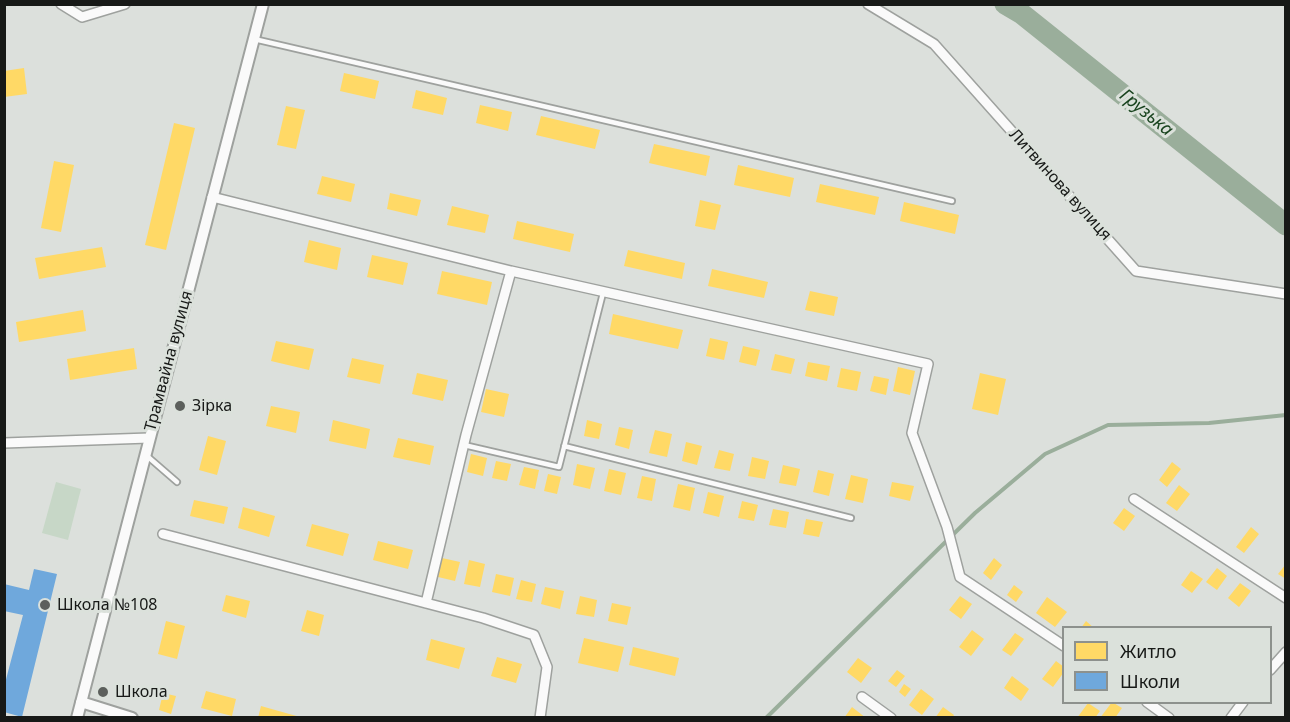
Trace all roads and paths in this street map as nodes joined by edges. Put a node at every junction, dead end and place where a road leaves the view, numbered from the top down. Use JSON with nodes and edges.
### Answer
{"nodes":[{"id":1,"x":61,"y":4,"type":"edge"},
{"id":2,"x":125,"y":4,"type":"edge"},
{"id":3,"x":263,"y":4,"type":"edge"},
{"id":4,"x":868,"y":4,"type":"edge"},
{"id":5,"x":254,"y":39,"type":"junction"},
{"id":6,"x":212,"y":197,"type":"junction"},
{"id":7,"x":952,"y":201,"type":"dead end"},
{"id":8,"x":511,"y":272,"type":"junction"},
{"id":9,"x":603,"y":293,"type":"junction"},
{"id":10,"x":1286,"y":294,"type":"edge"},
{"id":11,"x":149,"y":438,"type":"junction"},
{"id":12,"x":4,"y":443,"type":"edge"},
{"id":13,"x":464,"y":445,"type":"junction"},
{"id":14,"x":564,"y":447,"type":"junction"},
{"id":15,"x":145,"y":455,"type":"junction"},
{"id":16,"x":177,"y":482,"type":"dead end"},
{"id":17,"x":1134,"y":499,"type":"dead end"},
{"id":18,"x":851,"y":518,"type":"dead end"},
{"id":19,"x":163,"y":534,"type":"dead end"},
{"id":20,"x":1286,"y":598,"type":"edge"},
{"id":21,"x":426,"y":603,"type":"junction"},
{"id":22,"x":1062,"y":645,"type":"edge"},
{"id":23,"x":1286,"y":652,"type":"edge"},
{"id":24,"x":1272,"y":668,"type":"edge"},
{"id":25,"x":862,"y":697,"type":"dead end"},
{"id":26,"x":81,"y":702,"type":"junction"},
{"id":27,"x":1150,"y":704,"type":"edge"},
{"id":28,"x":1241,"y":704,"type":"edge"},
{"id":29,"x":77,"y":717,"type":"edge"},
{"id":30,"x":132,"y":717,"type":"edge"},
{"id":31,"x":540,"y":717,"type":"edge"},
{"id":32,"x":891,"y":717,"type":"edge"},
{"id":33,"x":1169,"y":717,"type":"edge"},
{"id":34,"x":1231,"y":717,"type":"edge"}],
"edges":[{"from":1,"to":2,"type":"street"},
{"from":3,"to":5,"type":"street","name":"Трамвайна вулиця"},
{"from":4,"to":10,"type":"street","name":"Литвинова вулиця"},
{"from":5,"to":6,"type":"street","name":"Трамвайна вулиця"},
{"from":5,"to":7,"type":"lane"},
{"from":6,"to":8,"type":"street"},
{"from":6,"to":11,"type":"street","name":"Трамвайна вулиця"},
{"from":8,"to":9,"type":"street"},
{"from":8,"to":13,"type":"street"},
{"from":9,"to":14,"type":"lane"},
{"from":9,"to":22,"type":"street"},
{"from":11,"to":12,"type":"street"},
{"from":11,"to":15,"type":"street","name":"Трамвайна вулиця"},
{"from":13,"to":14,"type":"lane"},
{"from":13,"to":21,"type":"street"},
{"from":14,"to":18,"type":"lane"},
{"from":15,"to":16,"type":"lane"},
{"from":15,"to":26,"type":"street","name":"Трамвайна вулиця"},
{"from":17,"to":20,"type":"street"},
{"from":19,"to":21,"type":"street"},
{"from":21,"to":31,"type":"street"},
{"from":23,"to":24,"type":"street"},
{"from":25,"to":32,"type":"street"},
{"from":26,"to":29,"type":"street","name":"Трамвайна вулиця"},
{"from":26,"to":30,"type":"street"},
{"from":27,"to":33,"type":"street"},
{"from":28,"to":34,"type":"street"}]}
